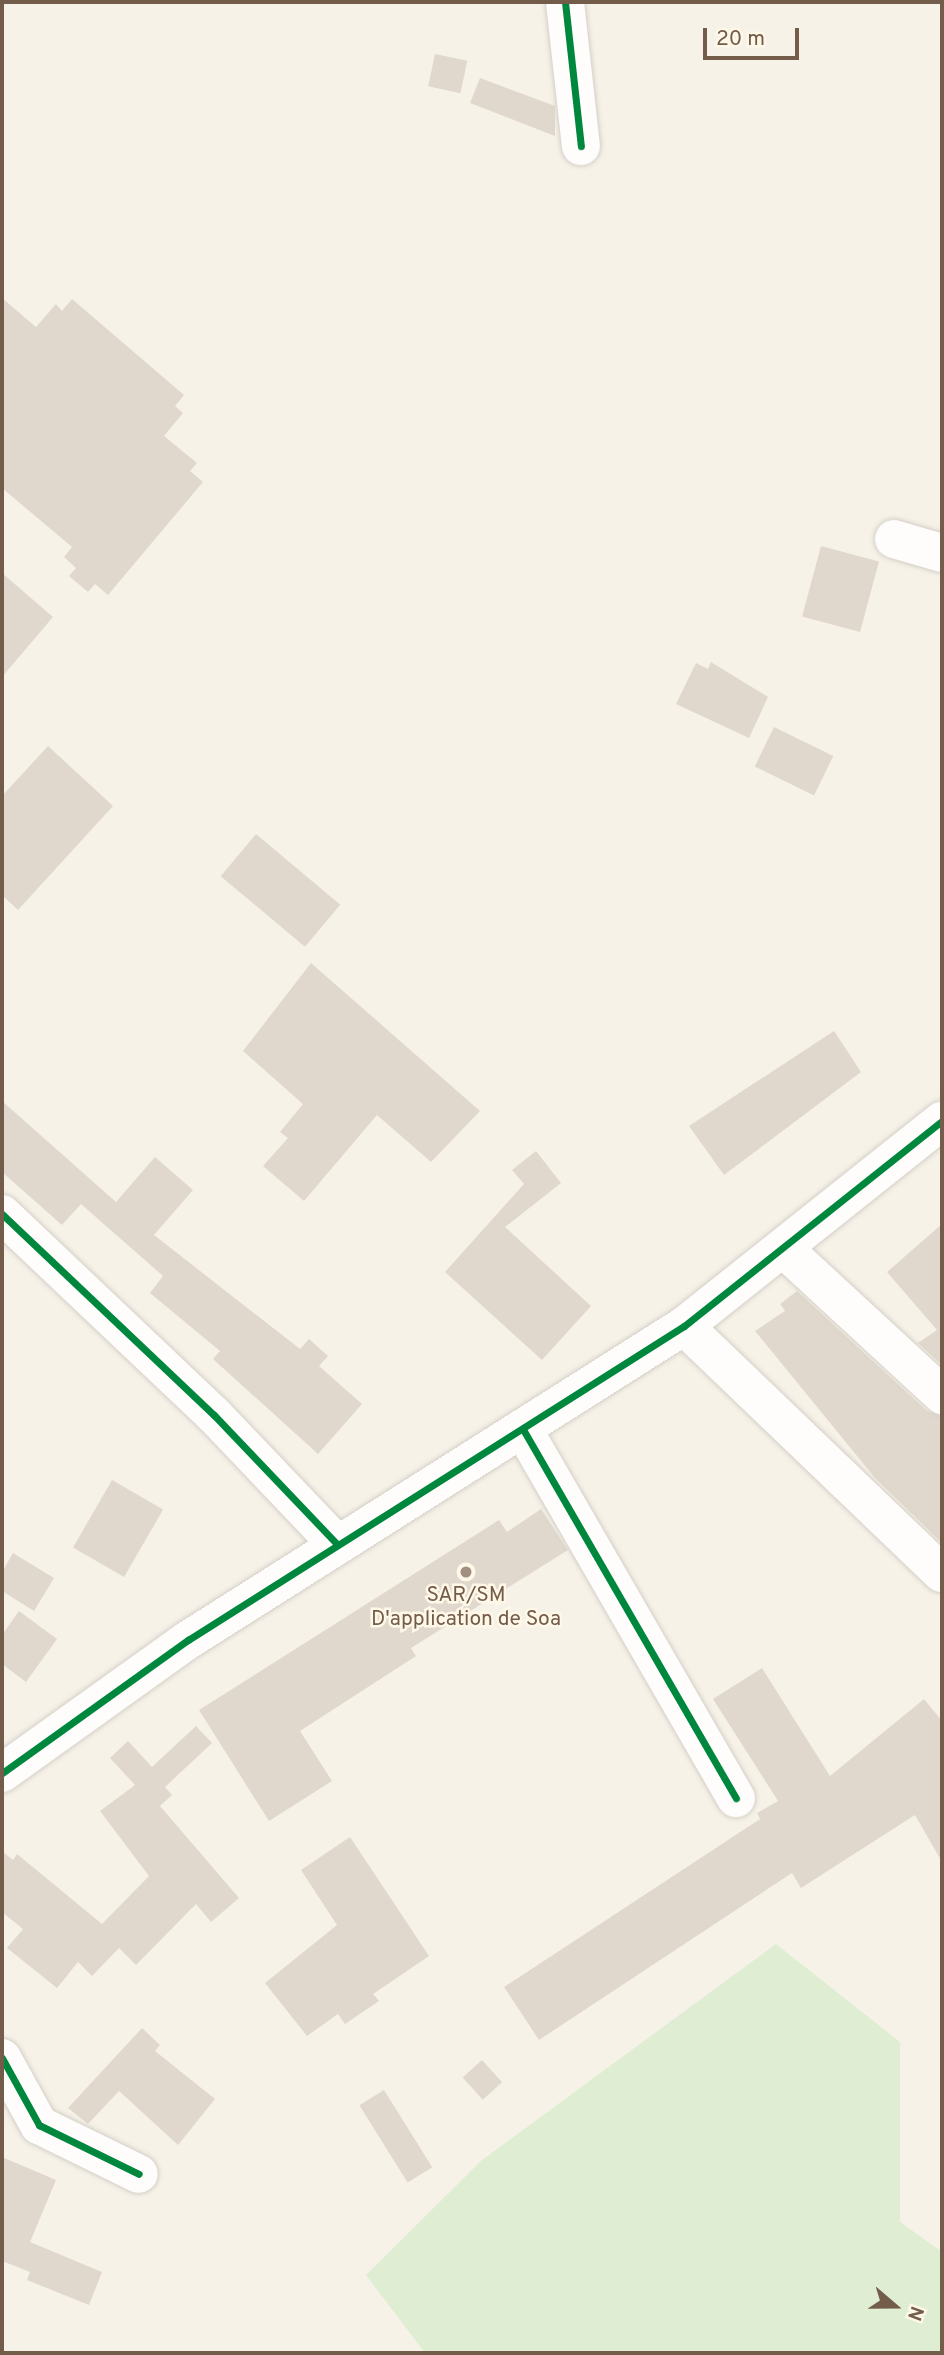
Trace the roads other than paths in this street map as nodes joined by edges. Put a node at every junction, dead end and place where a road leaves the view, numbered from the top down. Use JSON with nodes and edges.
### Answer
{"nodes":[{"id":1,"x":565,"y":2,"type":"edge"},
{"id":2,"x":581,"y":146,"type":"dead end"},
{"id":3,"x":894,"y":539,"type":"dead end"},
{"id":4,"x":942,"y":553,"type":"edge"},
{"id":5,"x":937,"y":1132,"type":"edge"},
{"id":6,"x":2,"y":1214,"type":"edge"},
{"id":7,"x":785,"y":1250,"type":"junction"},
{"id":8,"x":684,"y":1326,"type":"junction"},
{"id":9,"x":942,"y":1395,"type":"edge"},
{"id":10,"x":524,"y":1431,"type":"junction"},
{"id":11,"x":337,"y":1544,"type":"junction"},
{"id":12,"x":942,"y":1573,"type":"edge"},
{"id":13,"x":2,"y":1773,"type":"edge"},
{"id":14,"x":736,"y":1798,"type":"dead end"},
{"id":15,"x":2,"y":2058,"type":"edge"},
{"id":16,"x":139,"y":2174,"type":"dead end"}],
"edges":[{"from":1,"to":2,"type":"street"},
{"from":3,"to":4,"type":"street"},
{"from":5,"to":7,"type":"street"},
{"from":6,"to":11,"type":"street"},
{"from":7,"to":8,"type":"street"},
{"from":7,"to":9,"type":"street"},
{"from":8,"to":10,"type":"street"},
{"from":8,"to":12,"type":"street"},
{"from":10,"to":11,"type":"street"},
{"from":10,"to":14,"type":"street"},
{"from":11,"to":13,"type":"street"},
{"from":15,"to":16,"type":"street"}]}
